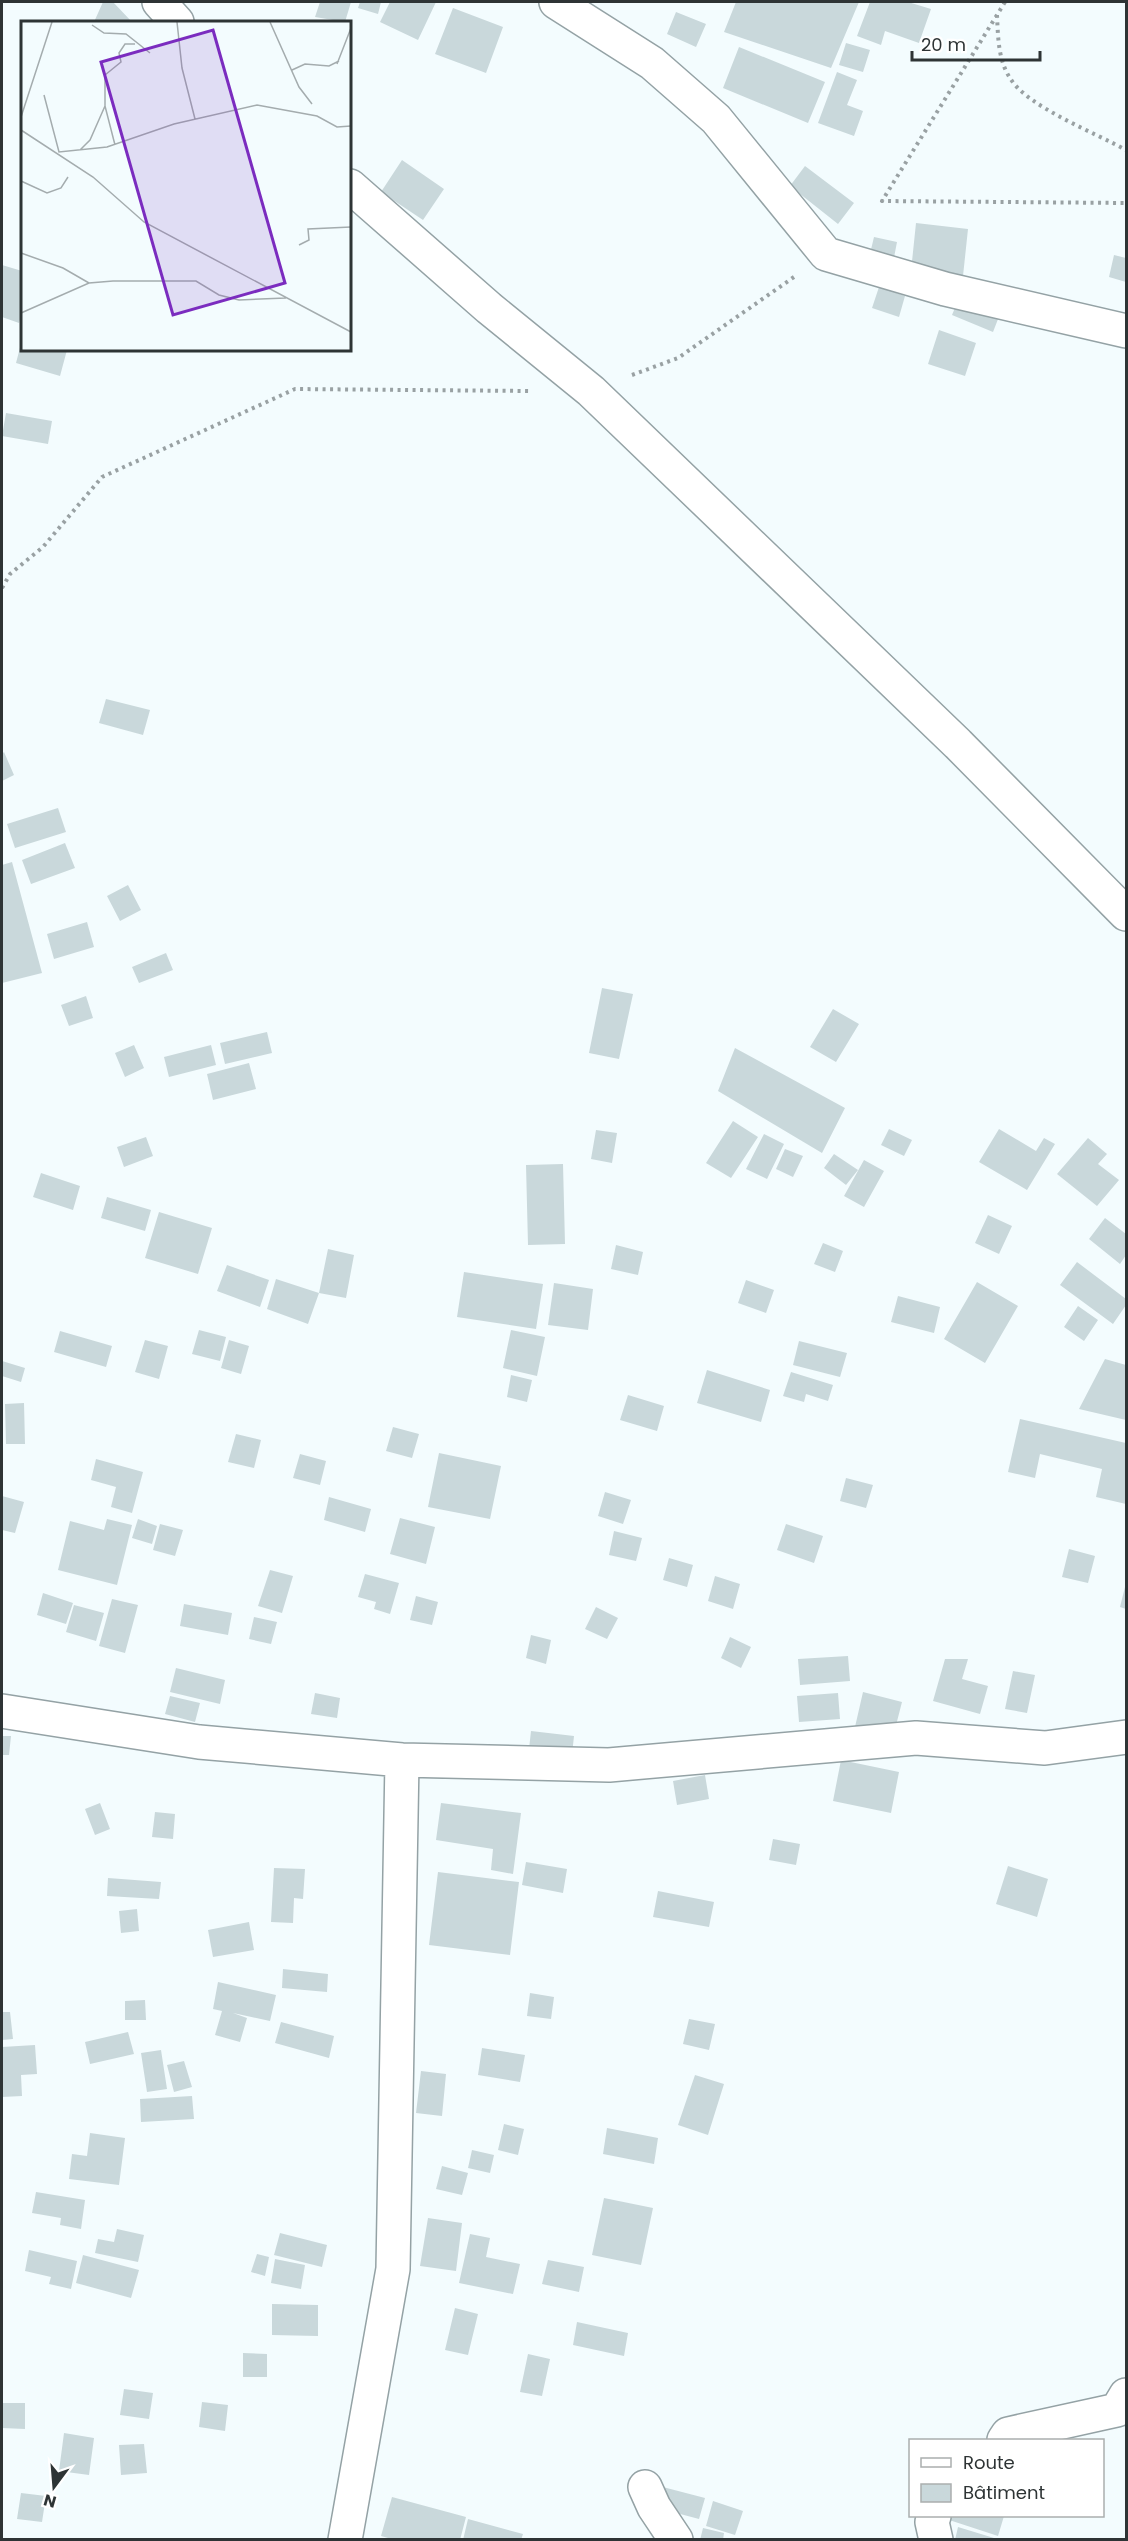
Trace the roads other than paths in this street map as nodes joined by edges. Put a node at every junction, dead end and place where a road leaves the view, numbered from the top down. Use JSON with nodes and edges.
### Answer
{"nodes":[{"id":1,"x":159,"y":2,"type":"edge"},
{"id":2,"x":556,"y":2,"type":"edge"},
{"id":3,"x":176,"y":21,"type":"edge"},
{"id":4,"x":351,"y":187,"type":"edge"},
{"id":5,"x":1126,"y":331,"type":"edge"},
{"id":6,"x":1126,"y":914,"type":"edge"},
{"id":7,"x":2,"y":1711,"type":"edge"},
{"id":8,"x":1126,"y":1737,"type":"edge"},
{"id":9,"x":402,"y":1760,"type":"junction"},
{"id":10,"x":1126,"y":2395,"type":"edge"},
{"id":11,"x":1005,"y":2439,"type":"edge"},
{"id":12,"x":645,"y":2487,"type":"dead end"},
{"id":13,"x":934,"y":2517,"type":"edge"},
{"id":14,"x":345,"y":2540,"type":"edge"},
{"id":15,"x":676,"y":2540,"type":"edge"},
{"id":16,"x":936,"y":2540,"type":"edge"}],
"edges":[{"from":1,"to":3,"type":"street"},
{"from":2,"to":5,"type":"street"},
{"from":4,"to":6,"type":"street"},
{"from":7,"to":9,"type":"street"},
{"from":8,"to":9,"type":"street"},
{"from":9,"to":14,"type":"street"},
{"from":10,"to":11,"type":"street"},
{"from":12,"to":15,"type":"street"},
{"from":13,"to":16,"type":"street"}]}
